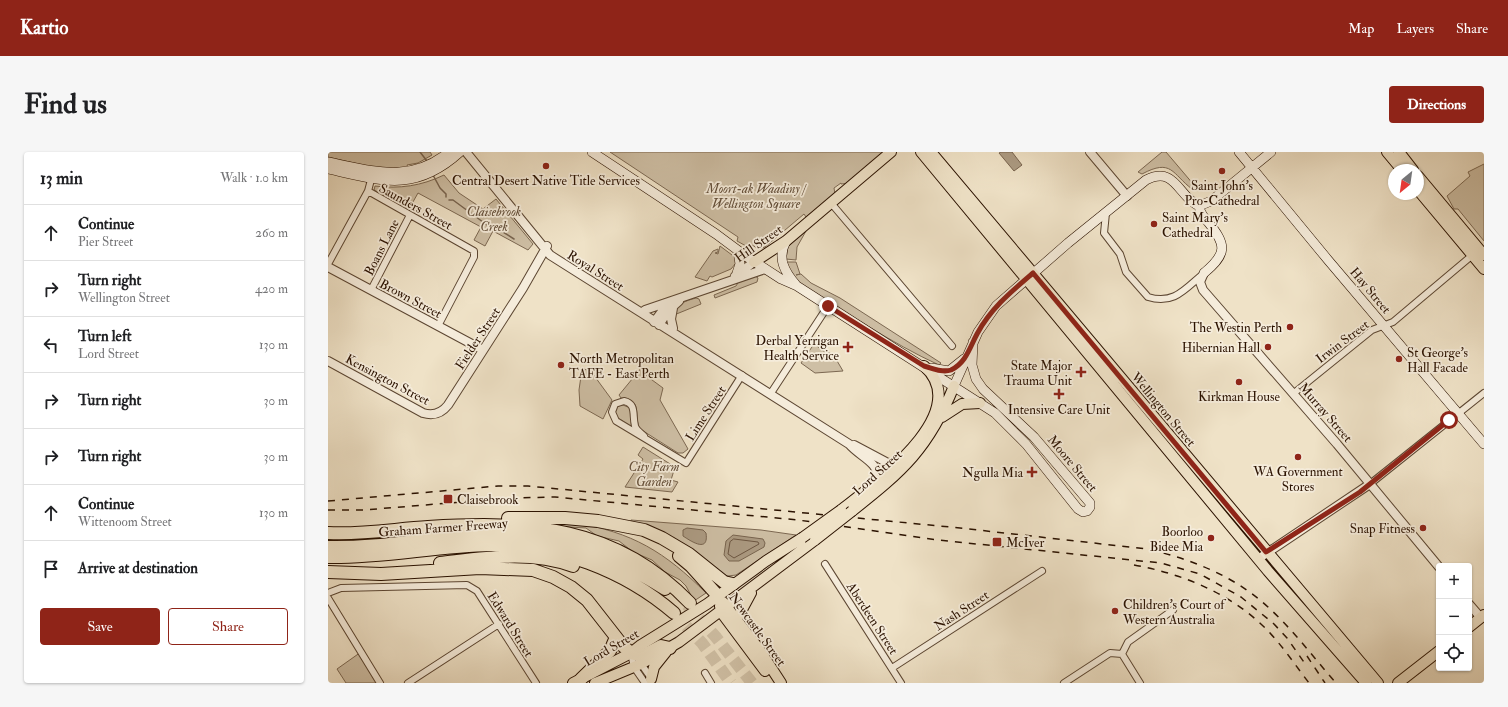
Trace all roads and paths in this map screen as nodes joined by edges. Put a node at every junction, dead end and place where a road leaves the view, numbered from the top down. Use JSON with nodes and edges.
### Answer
{"nodes":[{"id":1,"x":449,"y":152,"type":"edge"},
{"id":2,"x":460,"y":152,"type":"edge"},
{"id":3,"x":466,"y":152,"type":"edge"},
{"id":4,"x":474,"y":152,"type":"edge"},
{"id":5,"x":592,"y":152,"type":"edge"},
{"id":6,"x":891,"y":152,"type":"edge"},
{"id":7,"x":921,"y":152,"type":"edge"},
{"id":8,"x":932,"y":152,"type":"edge"},
{"id":9,"x":1090,"y":152,"type":"edge"},
{"id":10,"x":1239,"y":152,"type":"edge"},
{"id":11,"x":1271,"y":152,"type":"edge"},
{"id":12,"x":1387,"y":152,"type":"edge"},
{"id":13,"x":1399,"y":152,"type":"edge"},
{"id":14,"x":328,"y":162,"type":"edge"},
{"id":15,"x":1397,"y":164,"type":"edge"},
{"id":16,"x":1408,"y":164,"type":"edge"},
{"id":17,"x":1252,"y":167,"type":"junction"},
{"id":18,"x":432,"y":168,"type":"junction"},
{"id":19,"x":328,"y":169,"type":"edge"},
{"id":20,"x":373,"y":175,"type":"junction"},
{"id":21,"x":1424,"y":184,"type":"edge"},
{"id":22,"x":368,"y":192,"type":"junction"},
{"id":23,"x":1127,"y":196,"type":"junction"},
{"id":24,"x":1424,"y":196,"type":"edge"},
{"id":25,"x":831,"y":203,"type":"junction"},
{"id":26,"x":1199,"y":206,"type":"junction"},
{"id":27,"x":1106,"y":213,"type":"junction"},
{"id":28,"x":410,"y":215,"type":"junction"},
{"id":29,"x":716,"y":234,"type":"junction"},
{"id":30,"x":786,"y":241,"type":"junction"},
{"id":31,"x":548,"y":250,"type":"junction"},
{"id":32,"x":738,"y":251,"type":"junction"},
{"id":33,"x":1478,"y":253,"type":"edge"},
{"id":34,"x":767,"y":254,"type":"junction"},
{"id":35,"x":754,"y":262,"type":"junction"},
{"id":36,"x":328,"y":265,"type":"edge"},
{"id":37,"x":765,"y":269,"type":"junction"},
{"id":38,"x":1484,"y":269,"type":"edge"},
{"id":39,"x":1204,"y":273,"type":"junction"},
{"id":40,"x":735,"y":276,"type":"junction"},
{"id":41,"x":1029,"y":276,"type":"junction"},
{"id":42,"x":797,"y":286,"type":"junction"},
{"id":43,"x":371,"y":290,"type":"junction"},
{"id":44,"x":674,"y":302,"type":"junction"},
{"id":45,"x":828,"y":306,"type":"junction"},
{"id":46,"x":645,"y":310,"type":"junction"},
{"id":47,"x":658,"y":321,"type":"junction"},
{"id":48,"x":438,"y":326,"type":"junction"},
{"id":49,"x":1384,"y":326,"type":"junction"},
{"id":50,"x":673,"y":328,"type":"junction"},
{"id":51,"x":973,"y":342,"type":"junction"},
{"id":52,"x":952,"y":346,"type":"dead end"},
{"id":53,"x":483,"y":350,"type":"junction"},
{"id":54,"x":966,"y":357,"type":"junction"},
{"id":55,"x":328,"y":361,"type":"edge"},
{"id":56,"x":924,"y":366,"type":"junction"},
{"id":57,"x":742,"y":375,"type":"junction"},
{"id":58,"x":954,"y":386,"type":"junction"},
{"id":59,"x":771,"y":393,"type":"junction"},
{"id":60,"x":1294,"y":393,"type":"junction"},
{"id":61,"x":1484,"y":393,"type":"edge"},
{"id":62,"x":980,"y":403,"type":"junction"},
{"id":63,"x":1458,"y":413,"type":"junction"},
{"id":64,"x":437,"y":414,"type":"joint"},
{"id":65,"x":940,"y":419,"type":"junction"},
{"id":66,"x":644,"y":436,"type":"junction"},
{"id":67,"x":849,"y":444,"type":"junction"},
{"id":68,"x":1484,"y":444,"type":"edge"},
{"id":69,"x":896,"y":465,"type":"junction"},
{"id":70,"x":879,"y":480,"type":"junction"},
{"id":71,"x":1370,"y":484,"type":"junction"},
{"id":72,"x":846,"y":511,"type":"junction"},
{"id":73,"x":428,"y":527,"type":"junction"},
{"id":74,"x":627,"y":528,"type":"junction"},
{"id":75,"x":328,"y":534,"type":"edge"},
{"id":76,"x":328,"y":547,"type":"edge"},
{"id":77,"x":1262,"y":556,"type":"junction"},
{"id":78,"x":328,"y":557,"type":"edge"},
{"id":79,"x":1436,"y":563,"type":"edge"},
{"id":80,"x":825,"y":564,"type":"dead end"},
{"id":81,"x":1042,"y":571,"type":"dead end"},
{"id":82,"x":328,"y":572,"type":"edge"},
{"id":83,"x":734,"y":584,"type":"junction"},
{"id":84,"x":755,"y":587,"type":"junction"},
{"id":85,"x":328,"y":593,"type":"edge"},
{"id":86,"x":650,"y":595,"type":"junction"},
{"id":87,"x":718,"y":596,"type":"junction"},
{"id":88,"x":328,"y":598,"type":"edge"},
{"id":89,"x":1472,"y":607,"type":"edge"},
{"id":90,"x":724,"y":609,"type":"junction"},
{"id":91,"x":1173,"y":610,"type":"dead end"},
{"id":92,"x":674,"y":613,"type":"tunnel mouth"},
{"id":93,"x":1482,"y":616,"type":"edge"},
{"id":94,"x":737,"y":619,"type":"junction"},
{"id":95,"x":499,"y":624,"type":"junction"},
{"id":96,"x":1472,"y":624,"type":"edge"},
{"id":97,"x":616,"y":637,"type":"junction"},
{"id":98,"x":670,"y":648,"type":"junction"},
{"id":99,"x":631,"y":653,"type":"junction"},
{"id":100,"x":1436,"y":653,"type":"edge"},
{"id":101,"x":1122,"y":654,"type":"junction"},
{"id":102,"x":637,"y":665,"type":"junction"},
{"id":103,"x":892,"y":668,"type":"junction"},
{"id":104,"x":705,"y":672,"type":"dead end"},
{"id":105,"x":577,"y":681,"type":"edge"},
{"id":106,"x":650,"y":682,"type":"edge"},
{"id":107,"x":380,"y":683,"type":"edge"},
{"id":108,"x":408,"y":683,"type":"edge"},
{"id":109,"x":536,"y":683,"type":"edge"},
{"id":110,"x":595,"y":683,"type":"edge"},
{"id":111,"x":712,"y":683,"type":"edge"},
{"id":112,"x":774,"y":683,"type":"edge"},
{"id":113,"x":781,"y":683,"type":"edge"},
{"id":114,"x":901,"y":683,"type":"edge"},
{"id":115,"x":1064,"y":683,"type":"edge"},
{"id":116,"x":1140,"y":683,"type":"edge"},
{"id":117,"x":1366,"y":683,"type":"edge"},
{"id":118,"x":1378,"y":683,"type":"edge"},
{"id":119,"x":1398,"y":683,"type":"edge"}],
"edges":[{"from":1,"to":18,"type":"main road"},
{"from":2,"to":18,"type":"main road"},
{"from":3,"to":31,"type":"street","name":"Royal Street"},
{"from":4,"to":31,"type":"street","name":"Royal Street"},
{"from":5,"to":29,"type":"main road"},
{"from":6,"to":25,"type":"main road","name":"Hill Street"},
{"from":7,"to":41,"type":"main road","name":"Wellington Street"},
{"from":8,"to":41,"type":"main road","name":"Wellington Street"},
{"from":9,"to":23,"type":"street"},
{"from":10,"to":17,"type":"main road","name":"Hay Street"},
{"from":11,"to":17,"type":"main road"},
{"from":12,"to":15,"type":"main road"},
{"from":13,"to":16,"type":"main road"},
{"from":14,"to":20,"type":"main road"},
{"from":17,"to":26,"type":"main road"},
{"from":17,"to":49,"type":"main road","name":"Hay Street"},
{"from":18,"to":20,"type":"main road"},
{"from":19,"to":20,"type":"main road"},
{"from":20,"to":22,"type":"street"},
{"from":21,"to":33,"type":"main road"},
{"from":22,"to":28,"type":"street","name":"Saunders Street"},
{"from":22,"to":36,"type":"street"},
{"from":23,"to":26,"type":"main road"},
{"from":23,"to":27,"type":"main road"},
{"from":24,"to":33,"type":"main road"},
{"from":25,"to":30,"type":"main road","name":"Hill Street"},
{"from":25,"to":52,"type":"street"},
{"from":26,"to":39,"type":"main road"},
{"from":27,"to":39,"type":"street"},
{"from":27,"to":41,"type":"main road","name":"Lord Street"},
{"from":28,"to":43,"type":"street","name":"Boans Lane"},
{"from":28,"to":48,"type":"street","name":"Saunders Street"},
{"from":29,"to":32,"type":"main road"},
{"from":29,"to":34,"type":"main road"},
{"from":30,"to":34,"type":"main road","name":"Hill Street"},
{"from":30,"to":42,"type":"main road"},
{"from":31,"to":46,"type":"street","name":"Royal Street"},
{"from":31,"to":47,"type":"street","name":"Royal Street"},
{"from":31,"to":53,"type":"street","name":"Fielder Street"},
{"from":32,"to":35,"type":"main road"},
{"from":32,"to":40,"type":"main road"},
{"from":33,"to":38,"type":"main road"},
{"from":33,"to":49,"type":"street","name":"Irwin Street"},
{"from":34,"to":35,"type":"main road","name":"Hill Street"},
{"from":35,"to":37,"type":"main road"},
{"from":35,"to":40,"type":"street","name":"Hill Street"},
{"from":36,"to":43,"type":"street","name":"Brown Street"},
{"from":37,"to":40,"type":"street","name":"Hill Street"},
{"from":37,"to":42,"type":"main road"},
{"from":39,"to":60,"type":"street","name":"Murray Street"},
{"from":40,"to":44,"type":"street","name":"Hill Street"},
{"from":41,"to":51,"type":"main road","name":"Lord Street"},
{"from":41,"to":77,"type":"main road","name":"Wellington Street"},
{"from":42,"to":45,"type":"main road","name":"Moore Street"},
{"from":43,"to":48,"type":"street","name":"Brown Street"},
{"from":44,"to":46,"type":"street"},
{"from":44,"to":47,"type":"street","name":"Hill Street"},
{"from":44,"to":50,"type":"street"},
{"from":45,"to":56,"type":"main road","name":"Moore Street"},
{"from":45,"to":59,"type":"street"},
{"from":46,"to":47,"type":"street","name":"Royal Street"},
{"from":47,"to":50,"type":"street","name":"Royal Street"},
{"from":47,"to":57,"type":"street","name":"Royal Street"},
{"from":48,"to":53,"type":"street","name":"Brown Street"},
{"from":49,"to":60,"type":"street","name":"Irwin Street"},
{"from":49,"to":63,"type":"main road","name":"Hay Street"},
{"from":50,"to":57,"type":"street","name":"Royal Street"},
{"from":51,"to":54,"type":"main road","name":"Lord Street"},
{"from":51,"to":62,"type":"main road","name":"Moore Street"},
{"from":53,"to":64,"type":"street","name":"Fielder Street"},
{"from":54,"to":56,"type":"main road"},
{"from":54,"to":58,"type":"main road","name":"Lord Street"},
{"from":55,"to":64,"type":"street","name":"Kensington Street"},
{"from":56,"to":58,"type":"main road","name":"Moore Street"},
{"from":56,"to":69,"type":"main road","name":"Lord Street"},
{"from":57,"to":59,"type":"street","name":"Royal Street"},
{"from":57,"to":66,"type":"street","name":"Lime Street"},
{"from":58,"to":62,"type":"main road","name":"Moore Street"},
{"from":58,"to":65,"type":"main road","name":"Lord Street"},
{"from":59,"to":67,"type":"street","name":"Royal Street"},
{"from":60,"to":71,"type":"street","name":"Murray Street"},
{"from":61,"to":63,"type":"street"},
{"from":62,"to":65,"type":"main road"},
{"from":63,"to":68,"type":"main road","name":"Hay Street"},
{"from":63,"to":71,"type":"street"},
{"from":65,"to":72,"type":"main road","name":"Lord Street"},
{"from":66,"to":66,"type":"street"},
{"from":67,"to":69,"type":"street","name":"Royal Street"},
{"from":67,"to":70,"type":"street","name":"Royal Street"},
{"from":69,"to":70,"type":"main road","name":"Lord Street"},
{"from":70,"to":72,"type":"main road","name":"Lord Street"},
{"from":71,"to":77,"type":"street"},
{"from":71,"to":79,"type":"street","name":"Murray Street"},
{"from":72,"to":83,"type":"main road","name":"Lord Street","bridge":true},
{"from":72,"to":84,"type":"main road","name":"Lord Street","bridge":true},
{"from":73,"to":74,"type":"highway"},
{"from":73,"to":75,"type":"highway"},
{"from":73,"to":76,"type":"highway","name":"Graham Farmer Freeway"},
{"from":74,"to":83,"type":"highway"},
{"from":74,"to":87,"type":"highway"},
{"from":77,"to":117,"type":"main road","name":"Wellington Street"},
{"from":77,"to":118,"type":"main road","name":"Wellington Street"},
{"from":78,"to":86,"type":"highway","name":"Graham Farmer Freeway"},
{"from":80,"to":103,"type":"street","name":"Aberdeen Street"},
{"from":81,"to":103,"type":"street","name":"Nash Street"},
{"from":82,"to":86,"type":"highway"},
{"from":82,"to":97,"type":"highway"},
{"from":83,"to":87,"type":"main road","name":"Lord Street"},
{"from":84,"to":90,"type":"main road","name":"Lord Street"},
{"from":84,"to":94,"type":"main road"},
{"from":85,"to":95,"type":"street","name":"Edward Street"},
{"from":86,"to":92,"type":"highway","name":"Graham Farmer Freeway"},
{"from":87,"to":90,"type":"main road","name":"Newcastle Street"},
{"from":87,"to":99,"type":"main road","name":"Lord Street"},
{"from":88,"to":107,"type":"street"},
{"from":89,"to":93,"type":"street"},
{"from":90,"to":94,"type":"main road","name":"Newcastle Street"},
{"from":90,"to":98,"type":"main road","name":"Lord Street"},
{"from":90,"to":112,"type":"main road","name":"Newcastle Street"},
{"from":91,"to":101,"type":"street"},
{"from":93,"to":96,"type":"main road"},
{"from":94,"to":113,"type":"main road","name":"Newcastle Street"},
{"from":95,"to":108,"type":"street"},
{"from":95,"to":109,"type":"street","name":"Edward Street"},
{"from":97,"to":99,"type":"highway"},
{"from":97,"to":105,"type":"highway"},
{"from":98,"to":99,"type":"highway"},
{"from":98,"to":102,"type":"main road","name":"Lord Street"},
{"from":98,"to":106,"type":"main road"},
{"from":99,"to":102,"type":"street"},
{"from":99,"to":105,"type":"main road","name":"Lord Street"},
{"from":100,"to":119,"type":"main road"},
{"from":101,"to":115,"type":"street"},
{"from":101,"to":116,"type":"street"},
{"from":102,"to":106,"type":"street"},
{"from":102,"to":110,"type":"main road","name":"Lord Street"},
{"from":103,"to":114,"type":"street","name":"Aberdeen Street"},
{"from":104,"to":111,"type":"street"}]}
